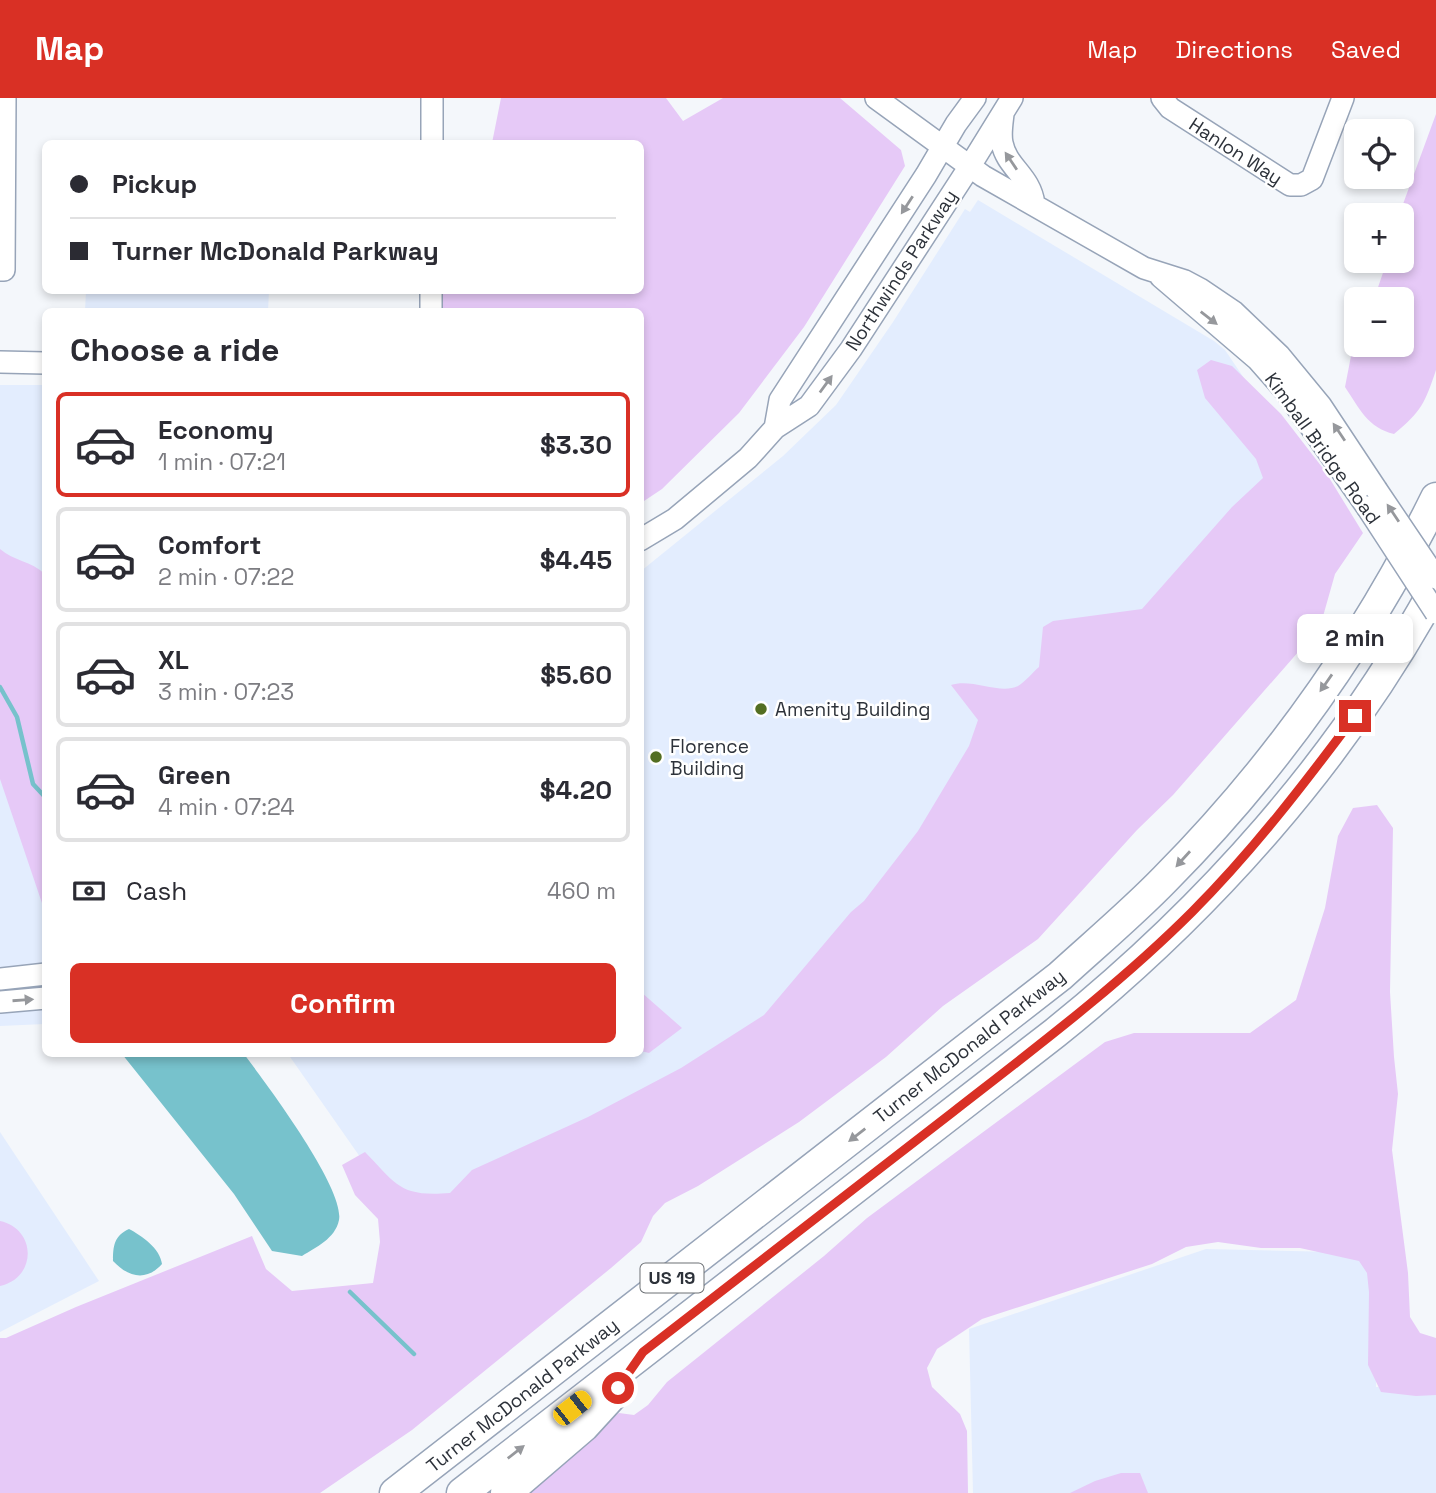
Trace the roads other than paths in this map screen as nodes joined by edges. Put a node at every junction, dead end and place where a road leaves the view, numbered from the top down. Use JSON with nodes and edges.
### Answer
{"nodes":[{"id":1,"x":5,"y":98,"type":"edge"},
{"id":2,"x":432,"y":98,"type":"edge"},
{"id":3,"x":876,"y":98,"type":"edge"},
{"id":4,"x":975,"y":98,"type":"edge"},
{"id":5,"x":1163,"y":98,"type":"edge"},
{"id":6,"x":1343,"y":98,"type":"edge"},
{"id":7,"x":1007,"y":106,"type":"edge"},
{"id":8,"x":432,"y":140,"type":"edge"},
{"id":9,"x":943,"y":146,"type":"junction"},
{"id":10,"x":970,"y":166,"type":"junction"},
{"id":11,"x":1034,"y":204,"type":"junction"},
{"id":12,"x":0,"y":270,"type":"edge"},
{"id":13,"x":0,"y":362,"type":"edge"},
{"id":14,"x":42,"y":363,"type":"edge"},
{"id":15,"x":775,"y":428,"type":"junction"},
{"id":16,"x":1372,"y":498,"type":"junction"},
{"id":17,"x":1436,"y":498,"type":"edge"},
{"id":18,"x":644,"y":537,"type":"edge"},
{"id":19,"x":1436,"y":578,"type":"edge"},
{"id":20,"x":1436,"y":587,"type":"edge"},
{"id":21,"x":1436,"y":613,"type":"edge"},
{"id":22,"x":42,"y":974,"type":"edge"},
{"id":23,"x":0,"y":978,"type":"edge"},
{"id":24,"x":42,"y":998,"type":"edge"},
{"id":25,"x":0,"y":1002,"type":"edge"},
{"id":26,"x":643,"y":1352,"type":"junction"},
{"id":27,"x":395,"y":1493,"type":"edge"},
{"id":28,"x":462,"y":1493,"type":"edge"},
{"id":29,"x":506,"y":1493,"type":"edge"}],
"edges":[{"from":1,"to":12,"type":"street"},
{"from":2,"to":8,"type":"street"},
{"from":3,"to":9,"type":"street","name":"Kimball Bridge Road"},
{"from":4,"to":9,"type":"street","name":"Northwinds Parkway"},
{"from":5,"to":6,"type":"street","name":"Hanlon Way"},
{"from":7,"to":10,"type":"street","name":"Northwinds Parkway"},
{"from":11,"to":7,"type":"street","one_way":true},
{"from":9,"to":10,"type":"street","name":"Kimball Bridge Road"},
{"from":9,"to":15,"type":"street","name":"Northwinds Parkway","one_way":true},
{"from":10,"to":11,"type":"street","name":"Kimball Bridge Road"},
{"from":15,"to":10,"type":"street","name":"Northwinds Parkway","one_way":true},
{"from":11,"to":16,"type":"street","name":"Kimball Bridge Road"},
{"from":13,"to":14,"type":"street"},
{"from":15,"to":18,"type":"street","name":"Northwinds Parkway"},
{"from":19,"to":16,"type":"street","name":"Kimball Bridge Road","one_way":true,"bridge":true},
{"from":16,"to":21,"type":"street","name":"Kimball Bridge Road","bridge":true},
{"from":17,"to":27,"type":"highway","name":"Turner McDonald Parkway","number":"US 19","one_way":true},
{"from":20,"to":26,"type":"highway","name":"Turner McDonald Parkway","number":"US 19"},
{"from":22,"to":23,"type":"street"},
{"from":25,"to":24,"type":"street","one_way":true},
{"from":28,"to":26,"type":"highway","name":"Turner McDonald Parkway","number":"US 19","one_way":true},
{"from":26,"to":29,"type":"highway"}]}
